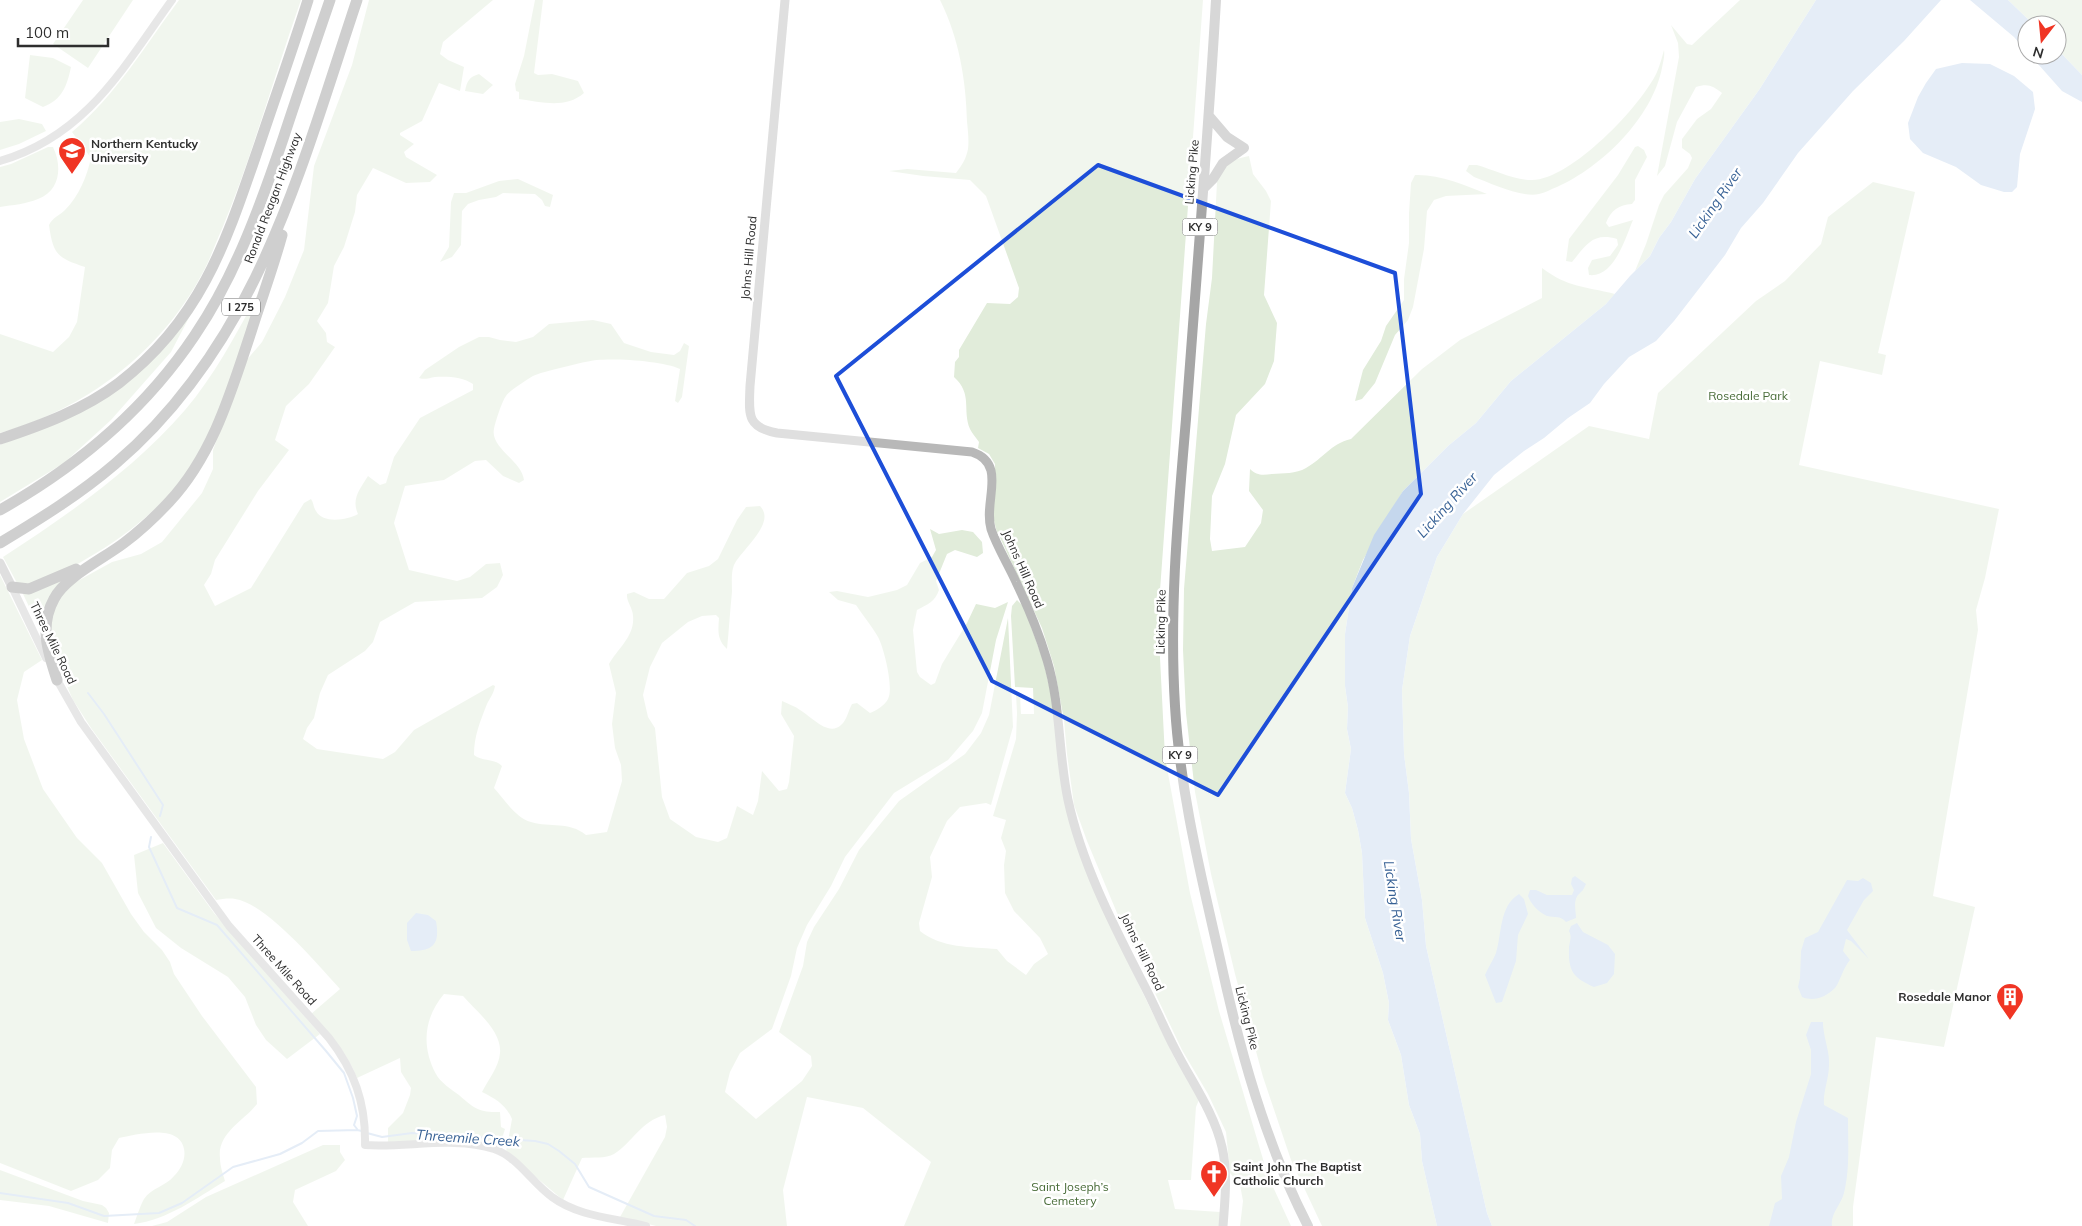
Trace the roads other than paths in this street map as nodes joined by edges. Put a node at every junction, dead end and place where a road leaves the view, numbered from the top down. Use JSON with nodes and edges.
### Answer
{"nodes":[{"id":1,"x":172,"y":0,"type":"edge"},
{"id":2,"x":308,"y":0,"type":"edge"},
{"id":3,"x":330,"y":0,"type":"edge"},
{"id":4,"x":357,"y":0,"type":"edge"},
{"id":5,"x":785,"y":0,"type":"edge"},
{"id":6,"x":1216,"y":0,"type":"edge"},
{"id":7,"x":1209,"y":116,"type":"junction"},
{"id":8,"x":0,"y":161,"type":"edge"},
{"id":9,"x":1204,"y":188,"type":"junction"},
{"id":10,"x":291,"y":196,"type":"junction"},
{"id":11,"x":0,"y":439,"type":"edge"},
{"id":12,"x":0,"y":510,"type":"edge"},
{"id":13,"x":0,"y":543,"type":"edge"},
{"id":14,"x":101,"y":559,"type":"junction"},
{"id":15,"x":0,"y":563,"type":"edge"},
{"id":16,"x":12,"y":587,"type":"junction"},
{"id":17,"x":57,"y":680,"type":"junction"},
{"id":18,"x":646,"y":1226,"type":"edge"},
{"id":19,"x":1222,"y":1226,"type":"edge"},
{"id":20,"x":1308,"y":1226,"type":"edge"}],
"edges":[{"from":1,"to":8,"type":"street"},
{"from":2,"to":11,"type":"highway"},
{"from":3,"to":12,"type":"highway","name":"Ronald Reagan Highway","number":"I 275"},
{"from":4,"to":10,"type":"highway","name":"Ronald Reagan Highway","number":"I 275"},
{"from":5,"to":19,"type":"main road","name":"Johns Hill Road"},
{"from":6,"to":7,"type":"main road","name":"Licking Pike","number":"KY 9"},
{"from":7,"to":9,"type":"main road","name":"Licking Pike","number":"KY 9"},
{"from":7,"to":9,"type":"main road"},
{"from":9,"to":20,"type":"main road","name":"Licking Pike","number":"KY 9"},
{"from":10,"to":13,"type":"highway","name":"Ronald Reagan Highway","number":"I 275"},
{"from":10,"to":14,"type":"highway"},
{"from":14,"to":16,"type":"highway"},
{"from":14,"to":17,"type":"highway"},
{"from":15,"to":16,"type":"main road","name":"Three Mile Road"},
{"from":16,"to":17,"type":"street","name":"Three Mile Road"},
{"from":17,"to":18,"type":"street","name":"Three Mile Road"}]}
